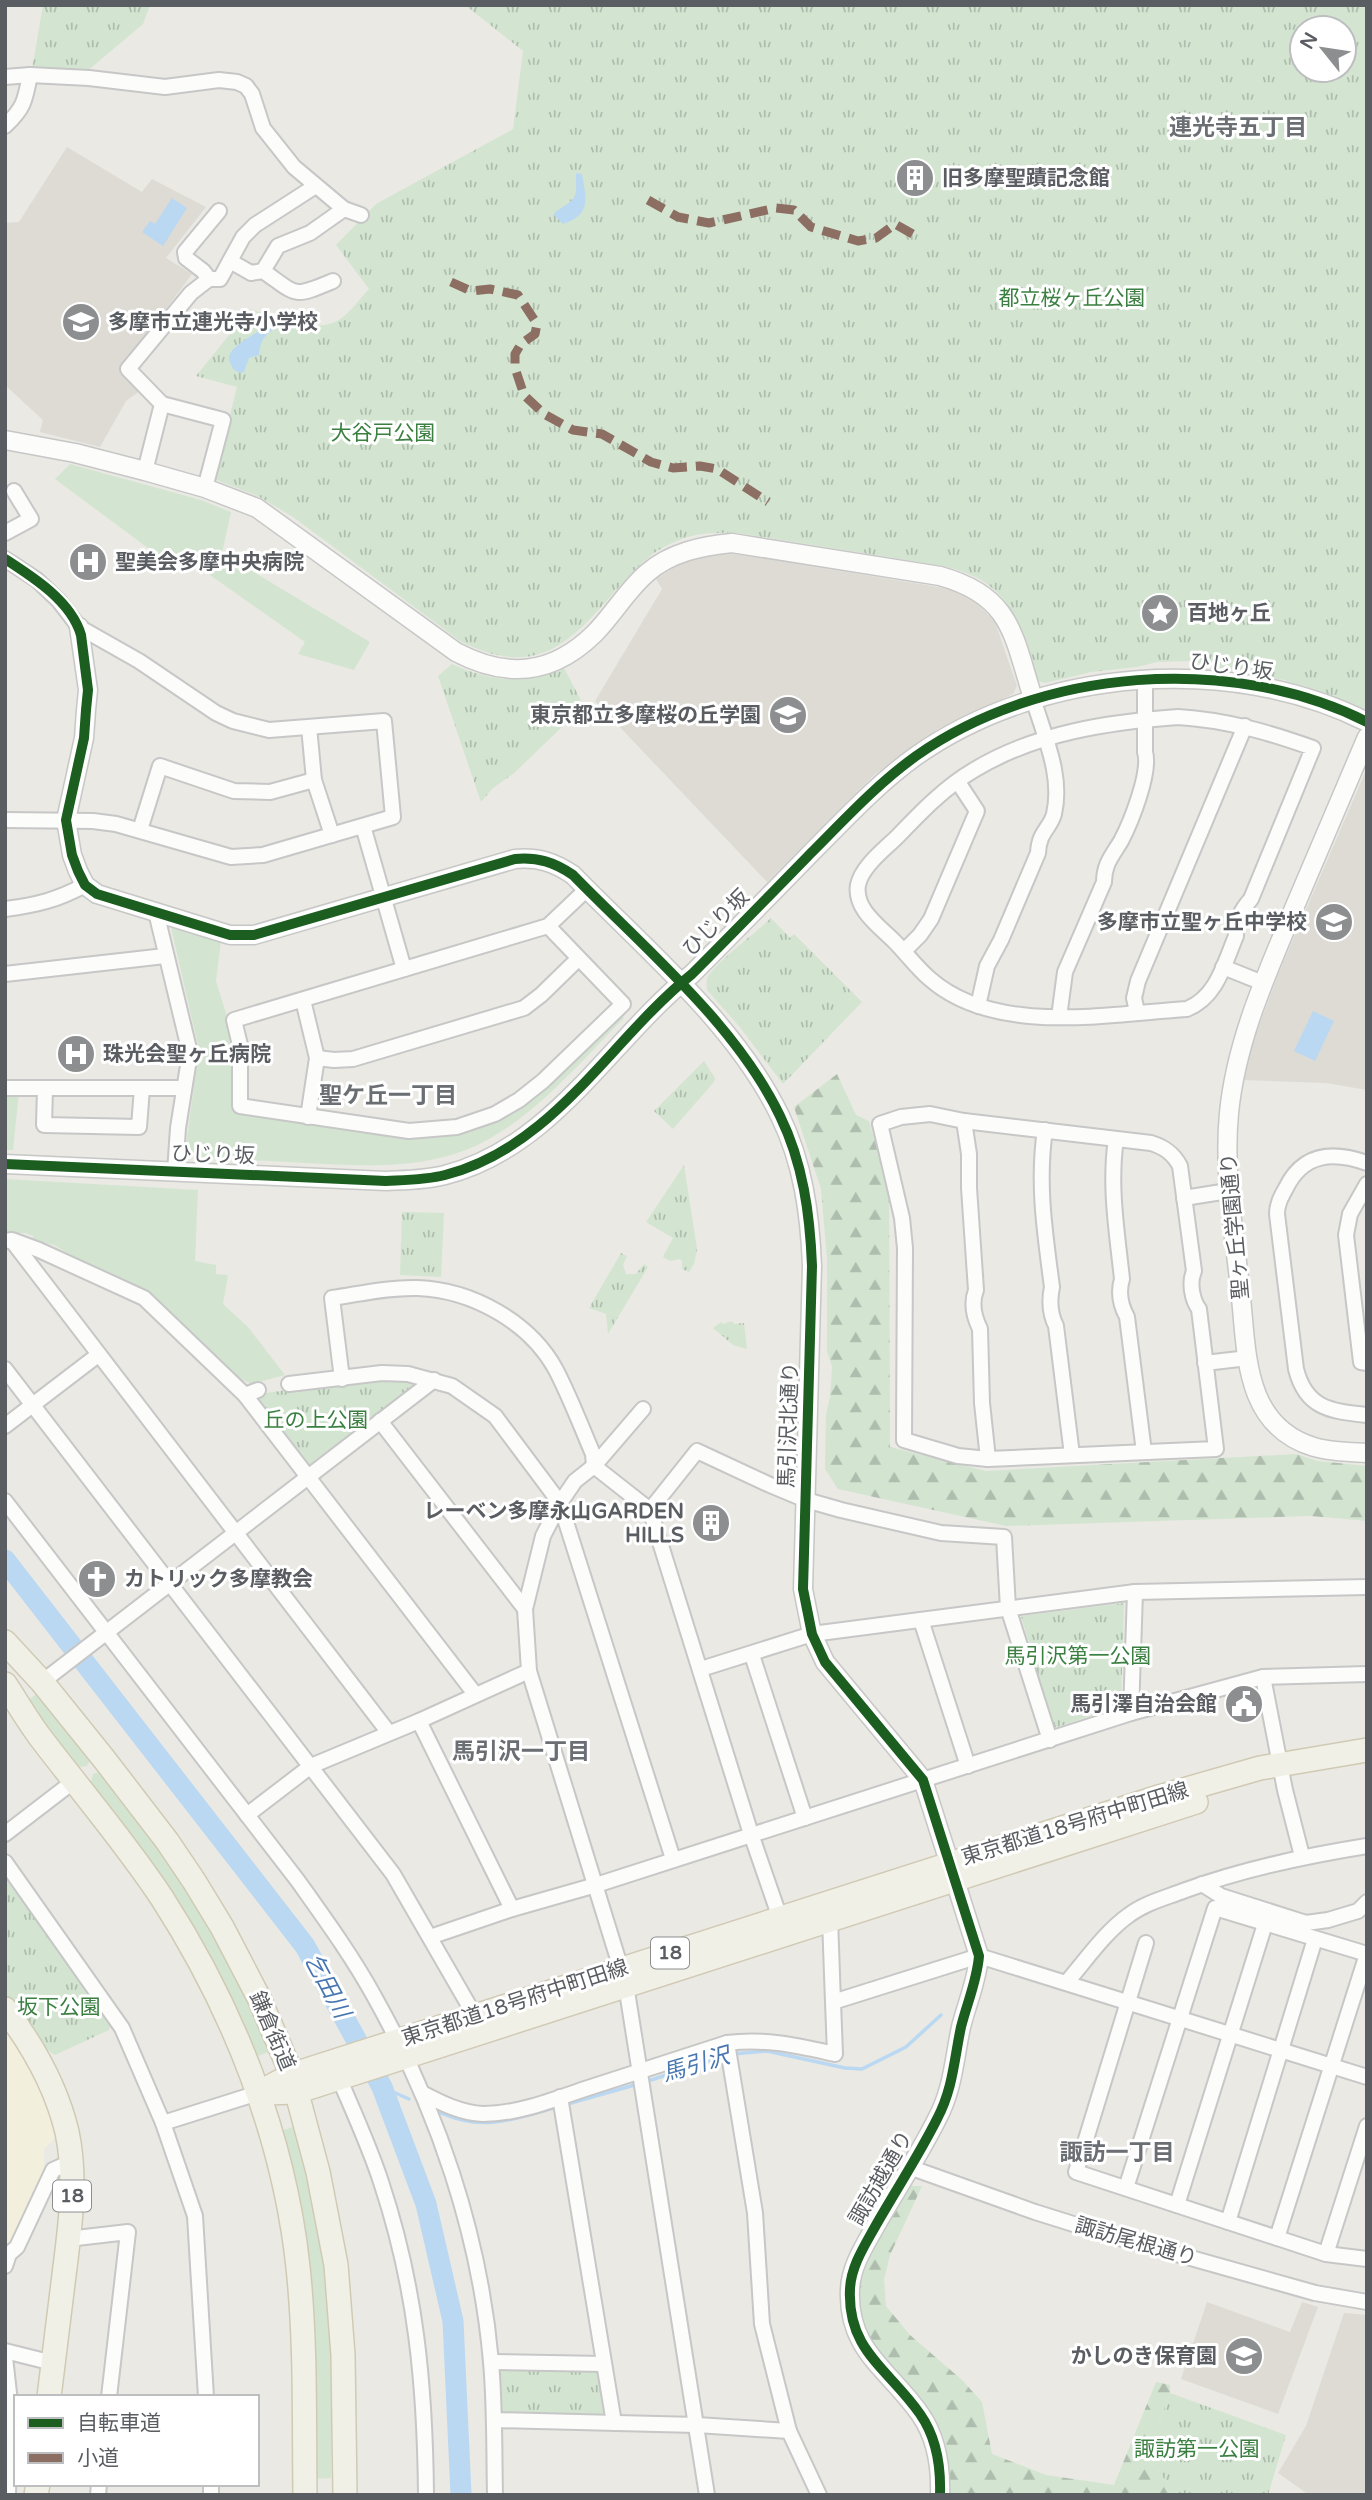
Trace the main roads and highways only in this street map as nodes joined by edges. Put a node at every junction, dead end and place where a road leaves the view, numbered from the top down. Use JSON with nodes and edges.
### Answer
{"nodes":[{"id":1,"x":5,"y":1642,"type":"edge"},
{"id":2,"x":49,"y":1676,"type":"junction"},
{"id":3,"x":11,"y":1693,"type":"edge"},
{"id":4,"x":1367,"y":1750,"type":"edge"},
{"id":5,"x":104,"y":1759,"type":"junction"},
{"id":6,"x":1367,"y":1765,"type":"edge"},
{"id":7,"x":1282,"y":1771,"type":"junction"},
{"id":8,"x":74,"y":1781,"type":"junction"},
{"id":9,"x":954,"y":1871,"type":"junction"},
{"id":10,"x":624,"y":1977,"type":"junction"},
{"id":11,"x":5,"y":2009,"type":"edge"},
{"id":12,"x":294,"y":2084,"type":"junction"},
{"id":13,"x":258,"y":2094,"type":"junction"},
{"id":14,"x":49,"y":2395,"type":"edge"},
{"id":15,"x":305,"y":2495,"type":"edge"},
{"id":16,"x":345,"y":2495,"type":"edge"}],
"edges":[{"from":1,"to":2,"type":"main road","name":"鎌倉街道"},
{"from":2,"to":3,"type":"main road"},
{"from":2,"to":5,"type":"main road","name":"鎌倉街道"},
{"from":3,"to":8,"type":"main road","name":"鎌倉街道"},
{"from":4,"to":7,"type":"main road","name":"東京都道18号府中町田線","number":"18"},
{"from":5,"to":8,"type":"main road"},
{"from":5,"to":12,"type":"main road","name":"鎌倉街道"},
{"from":6,"to":7,"type":"main road","name":"東京都道18号府中町田線","number":"18"},
{"from":7,"to":9,"type":"main road","name":"東京都道18号府中町田線","number":"18"},
{"from":8,"to":13,"type":"main road","name":"鎌倉街道"},
{"from":9,"to":10,"type":"main road","name":"東京都道18号府中町田線","number":"18"},
{"from":9,"to":10,"type":"main road","name":"東京都道18号府中町田線","number":"18"},
{"from":10,"to":12,"type":"main road","name":"東京都道18号府中町田線","number":"18"},
{"from":11,"to":14,"type":"main road","number":"18"},
{"from":12,"to":13,"type":"main road","number":"18"},
{"from":12,"to":16,"type":"main road","name":"鎌倉街道"},
{"from":13,"to":15,"type":"main road","name":"鎌倉街道"}]}
